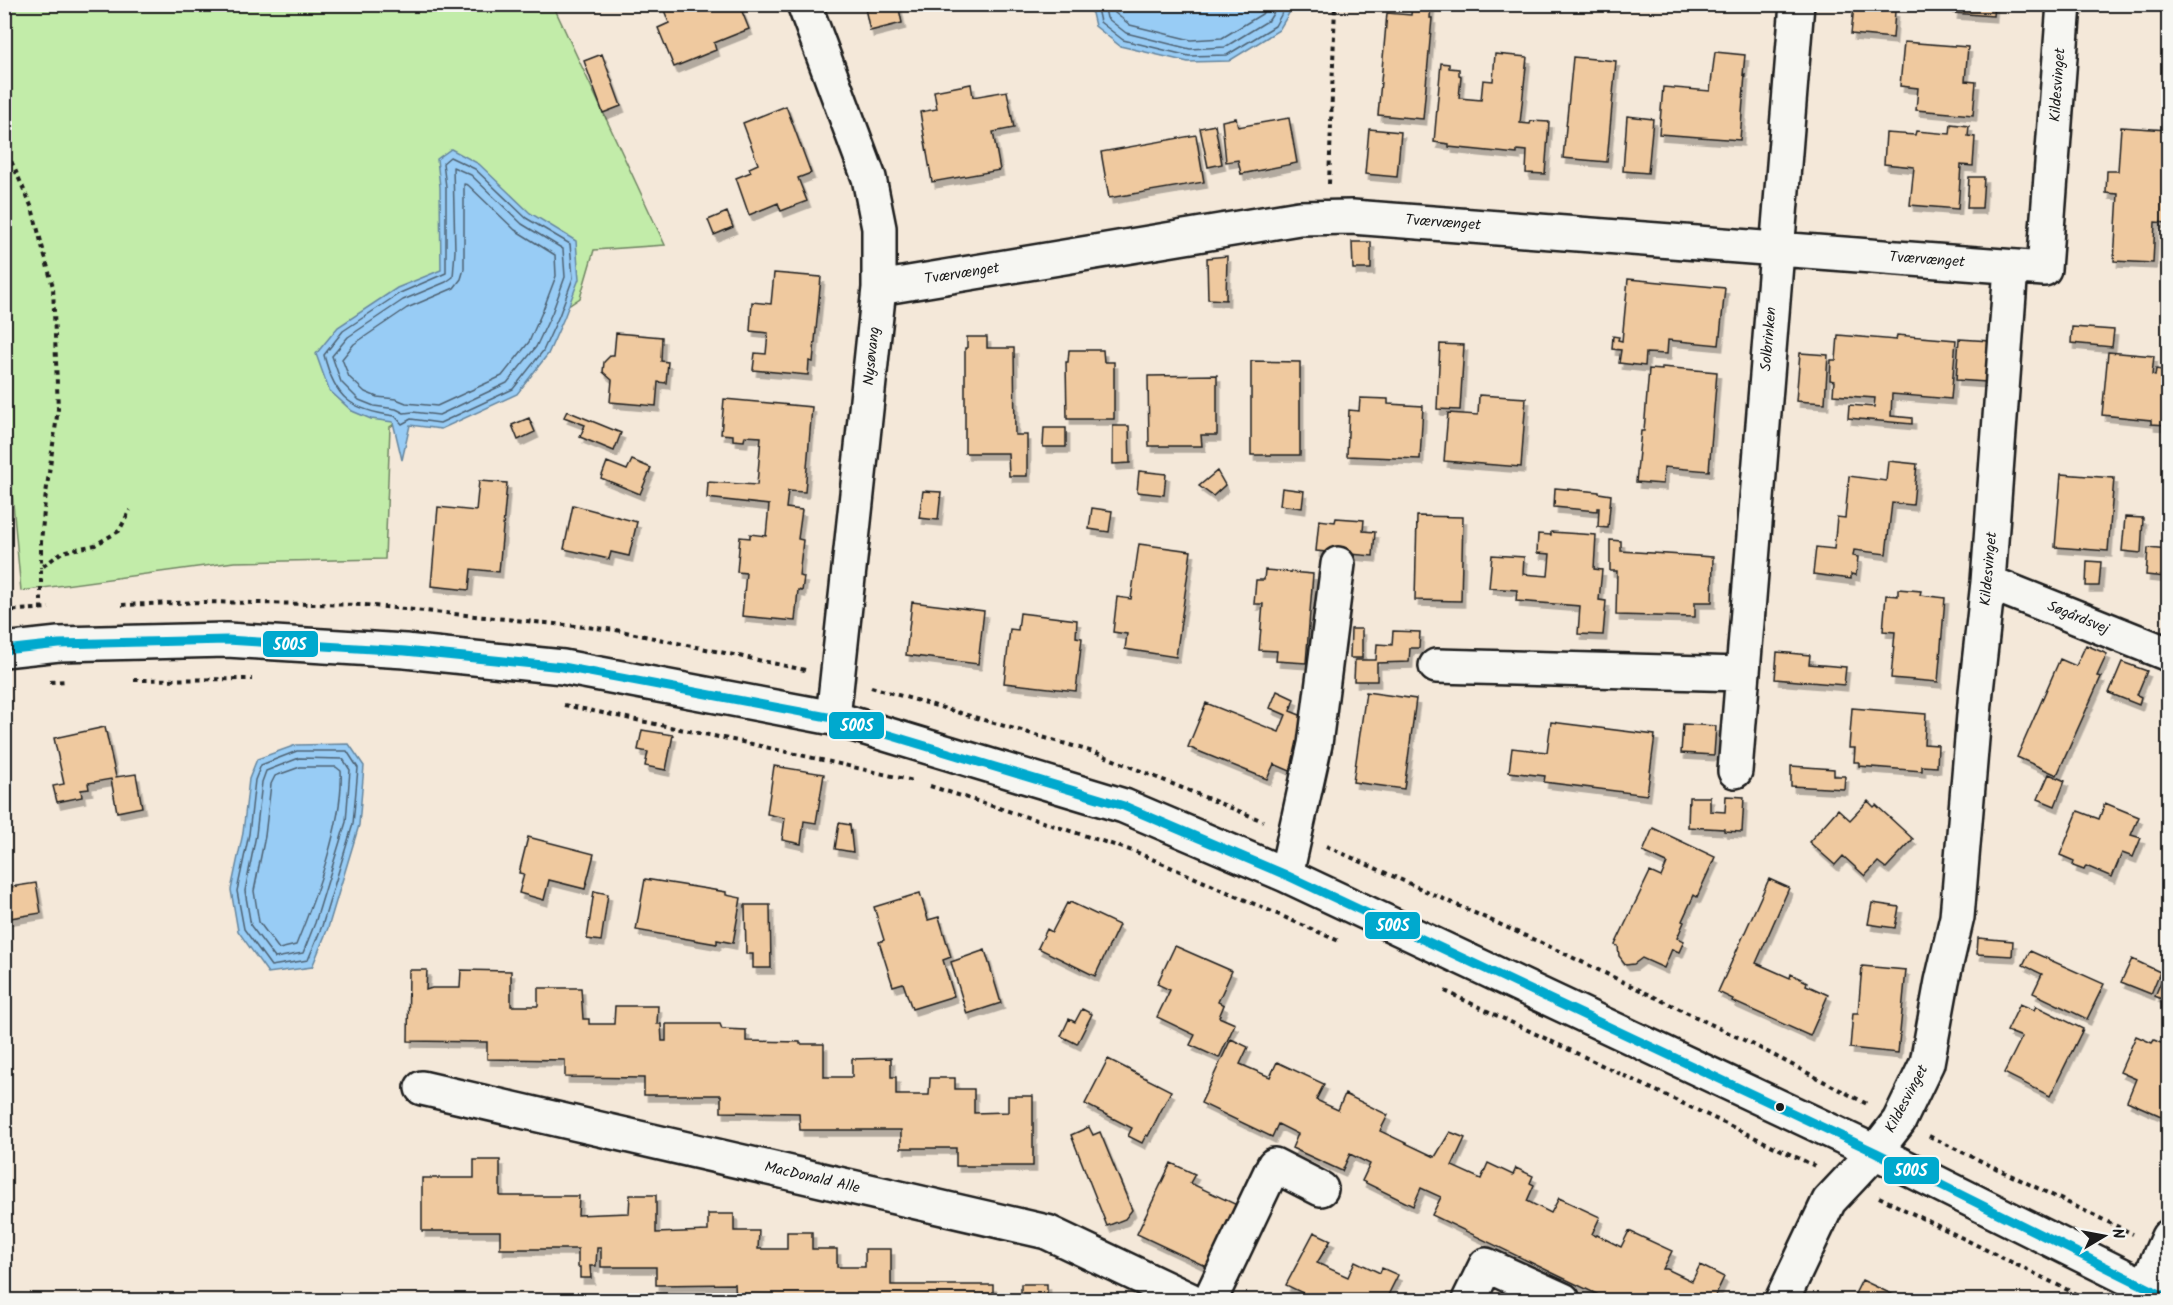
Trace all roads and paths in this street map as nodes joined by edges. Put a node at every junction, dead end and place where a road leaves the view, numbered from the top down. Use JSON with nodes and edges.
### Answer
{"nodes":[{"id":1,"x":804,"y":4,"type":"edge"},
{"id":2,"x":1335,"y":4,"type":"edge"},
{"id":3,"x":1797,"y":4,"type":"edge"},
{"id":4,"x":2064,"y":4,"type":"edge"},
{"id":5,"x":4,"y":145,"type":"edge"},
{"id":6,"x":1327,"y":217,"type":"junction"},
{"id":7,"x":1777,"y":249,"type":"junction"},
{"id":8,"x":2011,"y":267,"type":"junction"},
{"id":9,"x":879,"y":288,"type":"junction"},
{"id":10,"x":130,"y":510,"type":"dead end"},
{"id":11,"x":1338,"y":564,"type":"dead end"},
{"id":12,"x":41,"y":568,"type":"junction"},
{"id":13,"x":1989,"y":582,"type":"junction"},
{"id":14,"x":41,"y":646,"type":"junction"},
{"id":15,"x":4,"y":650,"type":"edge"},
{"id":16,"x":2169,"y":654,"type":"edge"},
{"id":17,"x":1436,"y":666,"type":"dead end"},
{"id":18,"x":1742,"y":674,"type":"junction"},
{"id":19,"x":263,"y":679,"type":"dead end"},
{"id":20,"x":125,"y":680,"type":"dead end"},
{"id":21,"x":68,"y":681,"type":"dead end"},
{"id":22,"x":560,"y":704,"type":"dead end"},
{"id":23,"x":833,"y":718,"type":"junction"},
{"id":24,"x":1735,"y":771,"type":"dead end"},
{"id":25,"x":1286,"y":875,"type":"junction"},
{"id":26,"x":1347,"y":945,"type":"dead end"},
{"id":27,"x":1443,"y":990,"type":"dead end"},
{"id":28,"x":422,"y":1088,"type":"dead end"},
{"id":29,"x":1899,"y":1121,"type":"junction"},
{"id":30,"x":1875,"y":1152,"type":"junction"},
{"id":31,"x":1848,"y":1182,"type":"junction"},
{"id":32,"x":1322,"y":1189,"type":"dead end"},
{"id":33,"x":2166,"y":1243,"type":"edge"},
{"id":34,"x":2157,"y":1292,"type":"edge"},
{"id":35,"x":1191,"y":1300,"type":"edge"},
{"id":36,"x":1210,"y":1300,"type":"edge"},
{"id":37,"x":1469,"y":1300,"type":"edge"},
{"id":38,"x":1563,"y":1300,"type":"edge"},
{"id":39,"x":1782,"y":1300,"type":"edge"},
{"id":40,"x":2088,"y":1300,"type":"edge"}],
"edges":[{"from":1,"to":9,"type":"street","name":"Nysøvang"},
{"from":2,"to":6,"type":"path"},
{"from":3,"to":7,"type":"street","name":"Solbrinken"},
{"from":4,"to":8,"type":"street","name":"Kildesvinget"},
{"from":5,"to":12,"type":"path"},
{"from":6,"to":7,"type":"street","name":"Tværvænget"},
{"from":6,"to":9,"type":"street","name":"Tværvænget"},
{"from":7,"to":8,"type":"street","name":"Tværvænget"},
{"from":7,"to":18,"type":"street","name":"Solbrinken"},
{"from":8,"to":13,"type":"street","name":"Kildesvinget"},
{"from":9,"to":23,"type":"street","name":"Nysøvang"},
{"from":10,"to":12,"type":"path"},
{"from":11,"to":25,"type":"street"},
{"from":12,"to":14,"type":"path"},
{"from":13,"to":16,"type":"street","name":"Søgårdsvej"},
{"from":13,"to":29,"type":"street","name":"Kildesvinget"},
{"from":14,"to":15,"type":"street"},
{"from":14,"to":21,"type":"path"},
{"from":14,"to":23,"type":"street"},
{"from":17,"to":18,"type":"street"},
{"from":18,"to":24,"type":"street","name":"Solbrinken"},
{"from":19,"to":20,"type":"path"},
{"from":22,"to":26,"type":"path"},
{"from":23,"to":25,"type":"street"},
{"from":25,"to":30,"type":"street"},
{"from":27,"to":31,"type":"path"},
{"from":28,"to":35,"type":"street","name":"MacDonald Alle"},
{"from":29,"to":30,"type":"street","name":"Kildesvinget"},
{"from":29,"to":33,"type":"path"},
{"from":30,"to":31,"type":"street","name":"Kildesvinget"},
{"from":30,"to":34,"type":"street"},
{"from":31,"to":39,"type":"street","name":"Kildesvinget"},
{"from":31,"to":40,"type":"path"},
{"from":32,"to":36,"type":"street"},
{"from":33,"to":34,"type":"street"},
{"from":37,"to":38,"type":"street"}]}
